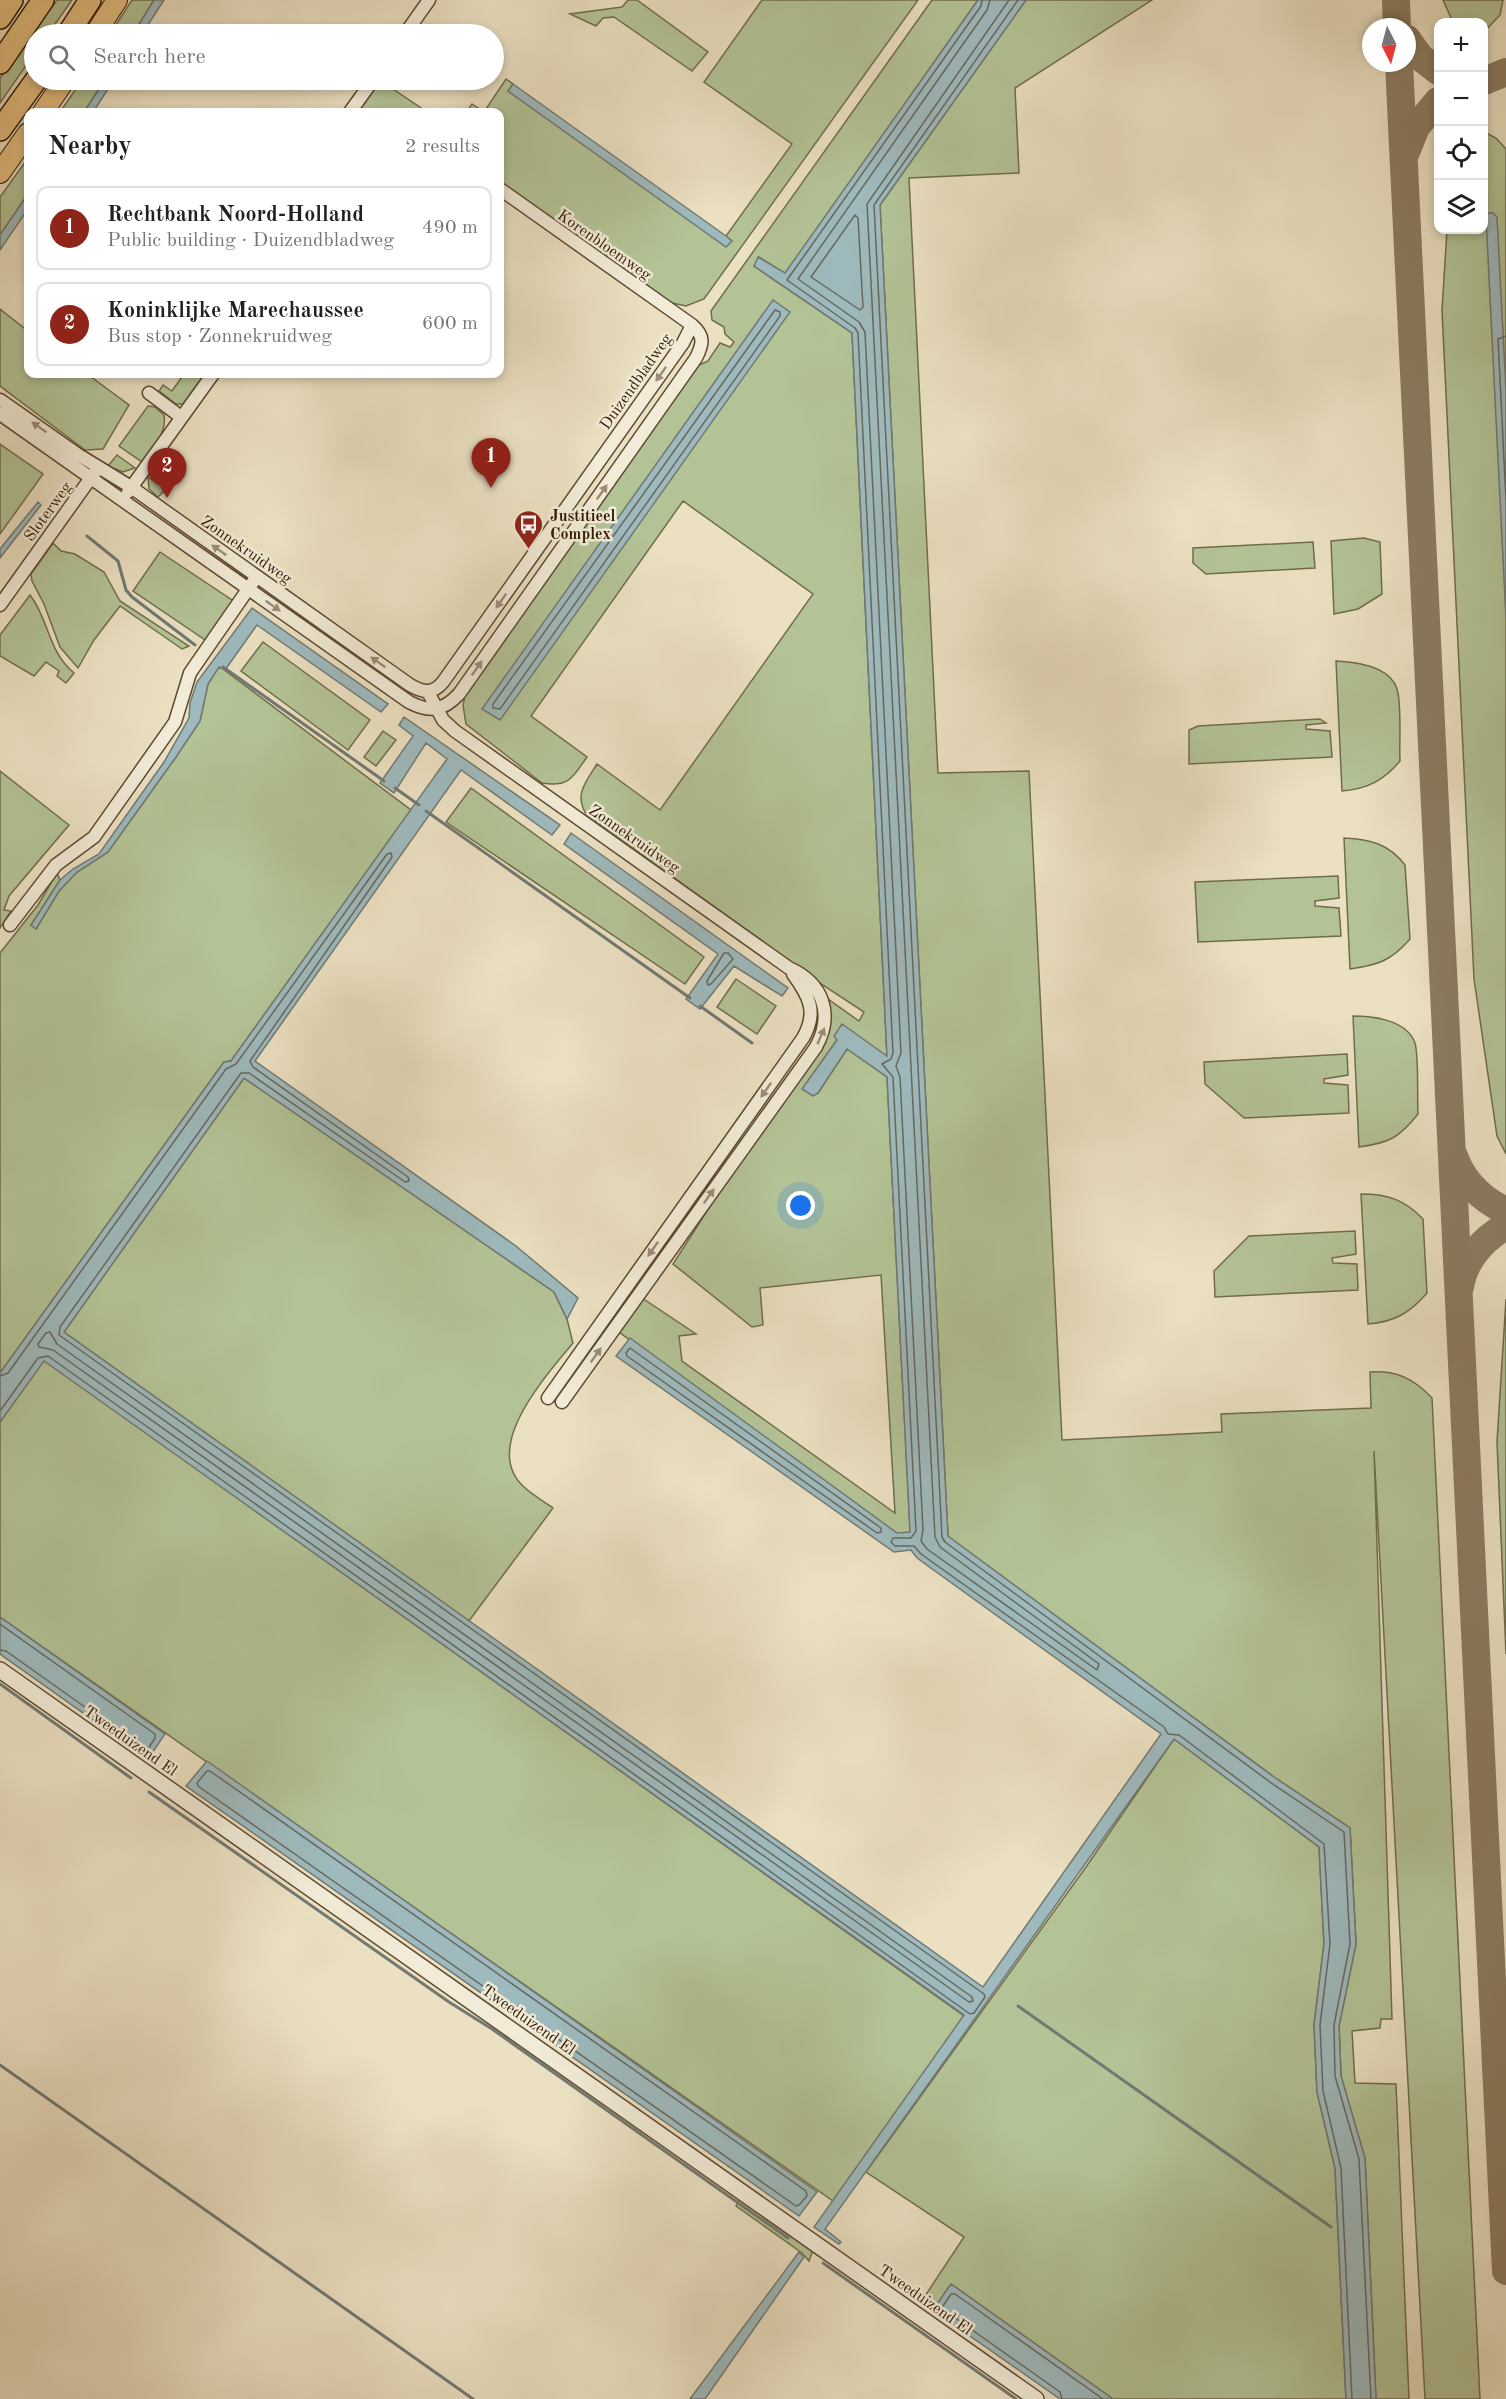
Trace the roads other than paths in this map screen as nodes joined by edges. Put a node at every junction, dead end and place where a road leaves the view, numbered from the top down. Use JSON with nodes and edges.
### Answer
{"nodes":[{"id":1,"x":12,"y":0,"type":"edge"},
{"id":2,"x":43,"y":0,"type":"edge"},
{"id":3,"x":90,"y":0,"type":"edge"},
{"id":4,"x":117,"y":0,"type":"edge"},
{"id":5,"x":429,"y":0,"type":"edge"},
{"id":6,"x":0,"y":18,"type":"edge"},
{"id":7,"x":27,"y":24,"type":"edge"},
{"id":8,"x":74,"y":24,"type":"edge"},
{"id":9,"x":101,"y":24,"type":"edge"},
{"id":10,"x":412,"y":24,"type":"edge"},
{"id":11,"x":24,"y":28,"type":"edge"},
{"id":12,"x":0,"y":63,"type":"edge"},
{"id":13,"x":29,"y":90,"type":"edge"},
{"id":14,"x":58,"y":90,"type":"edge"},
{"id":15,"x":366,"y":90,"type":"edge"},
{"id":16,"x":46,"y":108,"type":"edge"},
{"id":17,"x":353,"y":108,"type":"edge"},
{"id":18,"x":0,"y":130,"type":"edge"},
{"id":19,"x":24,"y":139,"type":"edge"},
{"id":20,"x":0,"y":173,"type":"edge"},
{"id":21,"x":504,"y":192,"type":"edge"},
{"id":22,"x":692,"y":325,"type":"junction"},
{"id":23,"x":210,"y":378,"type":"edge"},
{"id":24,"x":149,"y":393,"type":"dead end"},
{"id":25,"x":0,"y":400,"type":"edge"},
{"id":26,"x":0,"y":414,"type":"edge"},
{"id":27,"x":182,"y":417,"type":"junction"},
{"id":28,"x":100,"y":466,"type":"junction"},
{"id":29,"x":91,"y":478,"type":"junction"},
{"id":30,"x":131,"y":487,"type":"junction"},
{"id":31,"x":122,"y":500,"type":"junction"},
{"id":32,"x":257,"y":576,"type":"junction"},
{"id":33,"x":248,"y":589,"type":"junction"},
{"id":34,"x":0,"y":605,"type":"edge"},
{"id":35,"x":428,"y":692,"type":"junction"},
{"id":36,"x":437,"y":710,"type":"junction"},
{"id":37,"x":10,"y":925,"type":"dead end"},
{"id":38,"x":789,"y":968,"type":"junction"},
{"id":39,"x":548,"y":1398,"type":"dead end"},
{"id":40,"x":562,"y":1402,"type":"dead end"},
{"id":41,"x":0,"y":1670,"type":"edge"},
{"id":42,"x":1036,"y":2399,"type":"edge"}],
"edges":[{"from":1,"to":6,"type":"highway"},
{"from":2,"to":7,"type":"highway"},
{"from":3,"to":8,"type":"highway"},
{"from":4,"to":9,"type":"highway"},
{"from":5,"to":10,"type":"street"},
{"from":11,"to":12,"type":"highway"},
{"from":13,"to":18,"type":"highway"},
{"from":14,"to":16,"type":"highway"},
{"from":15,"to":17,"type":"street"},
{"from":19,"to":20,"type":"highway"},
{"from":21,"to":22,"type":"street","name":"Korenbloemweg"},
{"from":22,"to":35,"type":"street","name":"Duizendbladweg","one_way":true},
{"from":36,"to":22,"type":"street","name":"Duizendbladweg","one_way":true},
{"from":23,"to":27,"type":"street"},
{"from":24,"to":27,"type":"street"},
{"from":28,"to":25,"type":"street","name":"Zonnekruidweg","one_way":true},
{"from":26,"to":29,"type":"street","name":"Zonnekruidweg"},
{"from":27,"to":30,"type":"street"},
{"from":28,"to":29,"type":"street","name":"Sloterweg"},
{"from":28,"to":30,"type":"street","name":"Zonnekruidweg"},
{"from":29,"to":31,"type":"street","name":"Zonnekruidweg"},
{"from":29,"to":34,"type":"street","name":"Sloterweg"},
{"from":30,"to":31,"type":"street"},
{"from":32,"to":30,"type":"street","name":"Zonnekruidweg","one_way":true},
{"from":31,"to":33,"type":"street","name":"Zonnekruidweg"},
{"from":32,"to":33,"type":"street"},
{"from":35,"to":32,"type":"street","name":"Zonnekruidweg","one_way":true},
{"from":33,"to":36,"type":"street","name":"Zonnekruidweg","one_way":true},
{"from":33,"to":37,"type":"street"},
{"from":35,"to":36,"type":"street","name":"Zonnekruidweg"},
{"from":36,"to":38,"type":"street","name":"Zonnekruidweg"},
{"from":38,"to":39,"type":"street","one_way":true},
{"from":40,"to":38,"type":"street","name":"Zonnekruidweg","one_way":true},
{"from":41,"to":42,"type":"street","name":"Tweeduizend El"}]}
